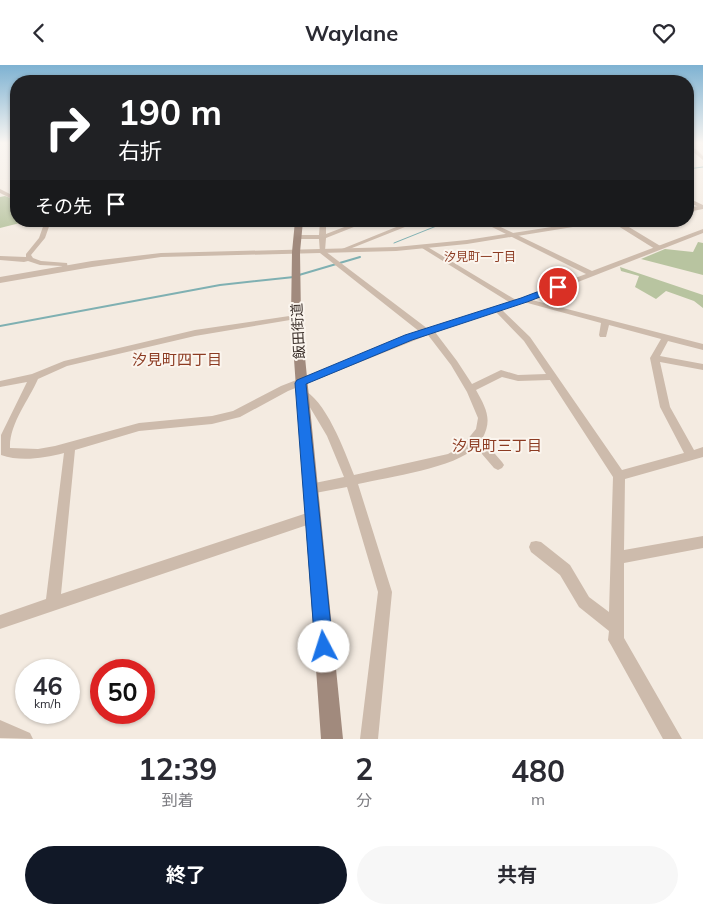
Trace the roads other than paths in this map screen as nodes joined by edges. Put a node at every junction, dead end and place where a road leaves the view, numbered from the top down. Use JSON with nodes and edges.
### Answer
{"nodes":[{"id":1,"x":46,"y":227,"type":"edge"},
{"id":2,"x":298,"y":227,"type":"edge"},
{"id":3,"x":323,"y":227,"type":"edge"},
{"id":4,"x":350,"y":227,"type":"edge"},
{"id":5,"x":397,"y":227,"type":"edge"},
{"id":6,"x":495,"y":227,"type":"edge"},
{"id":7,"x":569,"y":227,"type":"edge"},
{"id":8,"x":623,"y":227,"type":"edge"},
{"id":9,"x":703,"y":231,"type":"edge"},
{"id":10,"x":513,"y":236,"type":"junction"},
{"id":11,"x":322,"y":237,"type":"junction"},
{"id":12,"x":366,"y":241,"type":"junction"},
{"id":13,"x":297,"y":244,"type":"junction"},
{"id":14,"x":424,"y":247,"type":"junction"},
{"id":15,"x":658,"y":247,"type":"junction"},
{"id":16,"x":340,"y":251,"type":"junction"},
{"id":17,"x":368,"y":251,"type":"junction"},
{"id":18,"x":322,"y":252,"type":"junction"},
{"id":19,"x":0,"y":258,"type":"edge"},
{"id":20,"x":29,"y":258,"type":"junction"},
{"id":21,"x":66,"y":269,"type":"junction"},
{"id":22,"x":592,"y":273,"type":"junction"},
{"id":23,"x":0,"y":279,"type":"edge"},
{"id":24,"x":524,"y":300,"type":"junction"},
{"id":25,"x":514,"y":303,"type":"junction"},
{"id":26,"x":496,"y":309,"type":"junction"},
{"id":27,"x":296,"y":317,"type":"junction"},
{"id":28,"x":605,"y":321,"type":"junction"},
{"id":29,"x":428,"y":332,"type":"junction"},
{"id":30,"x":602,"y":335,"type":"dead end"},
{"id":31,"x":666,"y":337,"type":"junction"},
{"id":32,"x":703,"y":347,"type":"edge"},
{"id":33,"x":655,"y":358,"type":"junction"},
{"id":34,"x":703,"y":367,"type":"edge"},
{"id":35,"x":34,"y":377,"type":"junction"},
{"id":36,"x":553,"y":377,"type":"junction"},
{"id":37,"x":0,"y":385,"type":"edge"},
{"id":38,"x":301,"y":388,"type":"junction"},
{"id":39,"x":471,"y":389,"type":"junction"},
{"id":40,"x":475,"y":438,"type":"junction"},
{"id":41,"x":70,"y":446,"type":"junction"},
{"id":42,"x":697,"y":454,"type":"edge"},
{"id":43,"x":498,"y":465,"type":"dead end"},
{"id":44,"x":619,"y":476,"type":"junction"},
{"id":45,"x":351,"y":481,"type":"junction"},
{"id":46,"x":310,"y":489,"type":"junction"},
{"id":47,"x":313,"y":517,"type":"junction"},
{"id":48,"x":703,"y":542,"type":"edge"},
{"id":49,"x":536,"y":547,"type":"dead end"},
{"id":50,"x":617,"y":558,"type":"junction"},
{"id":51,"x":53,"y":605,"type":"junction"},
{"id":52,"x":0,"y":622,"type":"edge"},
{"id":53,"x":617,"y":628,"type":"junction"},
{"id":54,"x":0,"y":729,"type":"edge"},
{"id":55,"x":22,"y":739,"type":"edge"},
{"id":56,"x":332,"y":739,"type":"edge"},
{"id":57,"x":369,"y":739,"type":"edge"},
{"id":58,"x":673,"y":739,"type":"edge"}],
"edges":[{"from":1,"to":20,"type":"street"},
{"from":2,"to":13,"type":"main road","name":"飯田街道"},
{"from":3,"to":11,"type":"street"},
{"from":4,"to":11,"type":"street"},
{"from":5,"to":12,"type":"street"},
{"from":6,"to":10,"type":"street"},
{"from":7,"to":10,"type":"street"},
{"from":8,"to":15,"type":"street"},
{"from":9,"to":15,"type":"street"},
{"from":10,"to":14,"type":"street"},
{"from":10,"to":22,"type":"street"},
{"from":11,"to":13,"type":"street"},
{"from":11,"to":18,"type":"street"},
{"from":12,"to":16,"type":"street"},
{"from":12,"to":17,"type":"street"},
{"from":13,"to":18,"type":"street"},
{"from":13,"to":21,"type":"street"},
{"from":13,"to":27,"type":"main road","name":"飯田街道"},
{"from":14,"to":17,"type":"street"},
{"from":14,"to":25,"type":"street"},
{"from":15,"to":22,"type":"street"},
{"from":16,"to":17,"type":"street"},
{"from":16,"to":18,"type":"street"},
{"from":18,"to":29,"type":"street"},
{"from":19,"to":20,"type":"street"},
{"from":20,"to":21,"type":"street"},
{"from":21,"to":23,"type":"street"},
{"from":22,"to":24,"type":"street"},
{"from":24,"to":25,"type":"street"},
{"from":24,"to":28,"type":"street"},
{"from":25,"to":26,"type":"street"},
{"from":26,"to":29,"type":"street"},
{"from":26,"to":36,"type":"street"},
{"from":27,"to":35,"type":"street"},
{"from":27,"to":38,"type":"main road","name":"飯田街道"},
{"from":28,"to":30,"type":"street"},
{"from":28,"to":31,"type":"street"},
{"from":29,"to":38,"type":"street"},
{"from":29,"to":39,"type":"street"},
{"from":31,"to":32,"type":"street"},
{"from":31,"to":33,"type":"street"},
{"from":33,"to":34,"type":"street"},
{"from":33,"to":42,"type":"street"},
{"from":35,"to":37,"type":"street"},
{"from":35,"to":41,"type":"street"},
{"from":36,"to":39,"type":"street"},
{"from":36,"to":44,"type":"street"},
{"from":38,"to":41,"type":"street"},
{"from":38,"to":45,"type":"street"},
{"from":38,"to":46,"type":"main road","name":"飯田街道"},
{"from":39,"to":40,"type":"street"},
{"from":40,"to":43,"type":"street"},
{"from":40,"to":45,"type":"street"},
{"from":41,"to":51,"type":"street"},
{"from":42,"to":44,"type":"street"},
{"from":44,"to":50,"type":"street"},
{"from":45,"to":46,"type":"street"},
{"from":45,"to":57,"type":"street"},
{"from":46,"to":47,"type":"main road","name":"飯田街道"},
{"from":47,"to":51,"type":"street"},
{"from":47,"to":56,"type":"main road","name":"飯田街道"},
{"from":48,"to":50,"type":"street"},
{"from":49,"to":53,"type":"street"},
{"from":50,"to":53,"type":"street"},
{"from":51,"to":52,"type":"street"},
{"from":53,"to":58,"type":"street"},
{"from":54,"to":55,"type":"street"}]}
